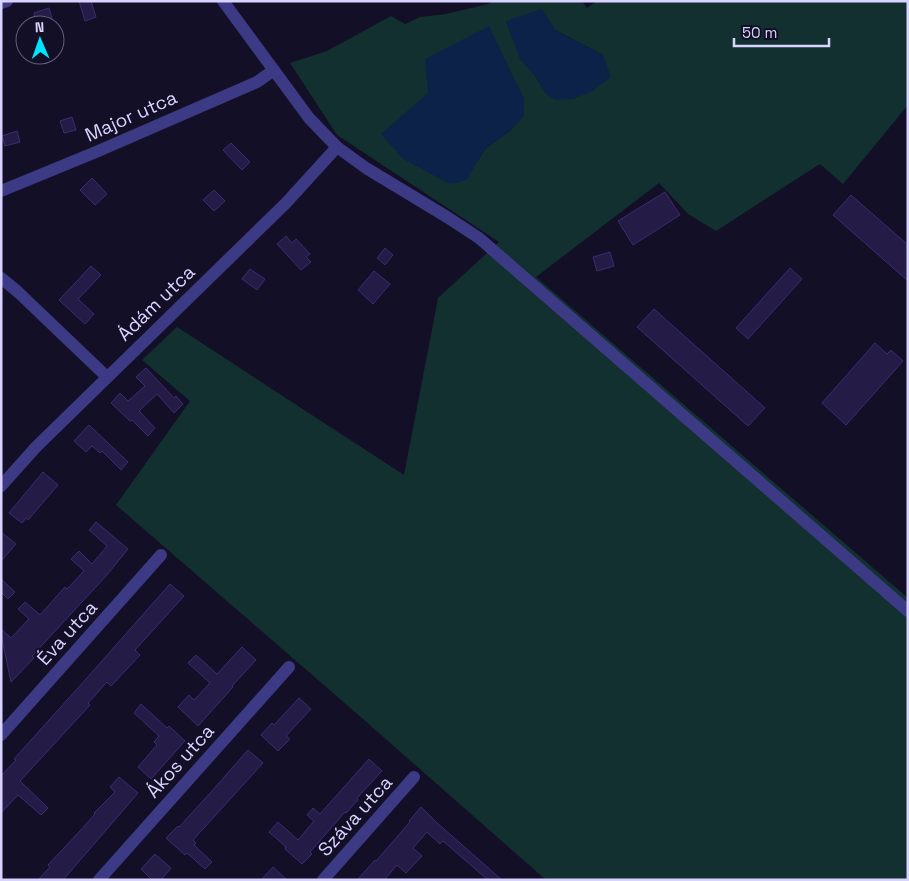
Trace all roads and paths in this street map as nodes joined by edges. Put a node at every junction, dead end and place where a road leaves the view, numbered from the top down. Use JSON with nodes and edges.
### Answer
{"nodes":[{"id":1,"x":7,"y":1,"type":"edge"},
{"id":2,"x":224,"y":1,"type":"edge"},
{"id":3,"x":1,"y":3,"type":"edge"},
{"id":4,"x":274,"y":70,"type":"junction"},
{"id":5,"x":338,"y":148,"type":"junction"},
{"id":6,"x":1,"y":191,"type":"edge"},
{"id":7,"x":1,"y":278,"type":"edge"},
{"id":8,"x":107,"y":377,"type":"junction"},
{"id":9,"x":1,"y":486,"type":"edge"},
{"id":10,"x":161,"y":555,"type":"dead end"},
{"id":11,"x":908,"y":611,"type":"edge"},
{"id":12,"x":289,"y":667,"type":"dead end"},
{"id":13,"x":1,"y":735,"type":"edge"},
{"id":14,"x":414,"y":777,"type":"dead end"},
{"id":15,"x":99,"y":880,"type":"edge"},
{"id":16,"x":323,"y":880,"type":"edge"}],
"edges":[{"from":1,"to":3,"type":"street"},
{"from":2,"to":4,"type":"street"},
{"from":4,"to":5,"type":"street"},
{"from":4,"to":6,"type":"street","name":"Major utca"},
{"from":5,"to":8,"type":"street","name":"Ádám utca"},
{"from":5,"to":11,"type":"street"},
{"from":7,"to":8,"type":"street"},
{"from":8,"to":9,"type":"street","name":"Ádám utca"},
{"from":10,"to":13,"type":"street","name":"Éva utca"},
{"from":12,"to":15,"type":"street","name":"Ákos utca"},
{"from":14,"to":16,"type":"street","name":"Száva utca"}]}
